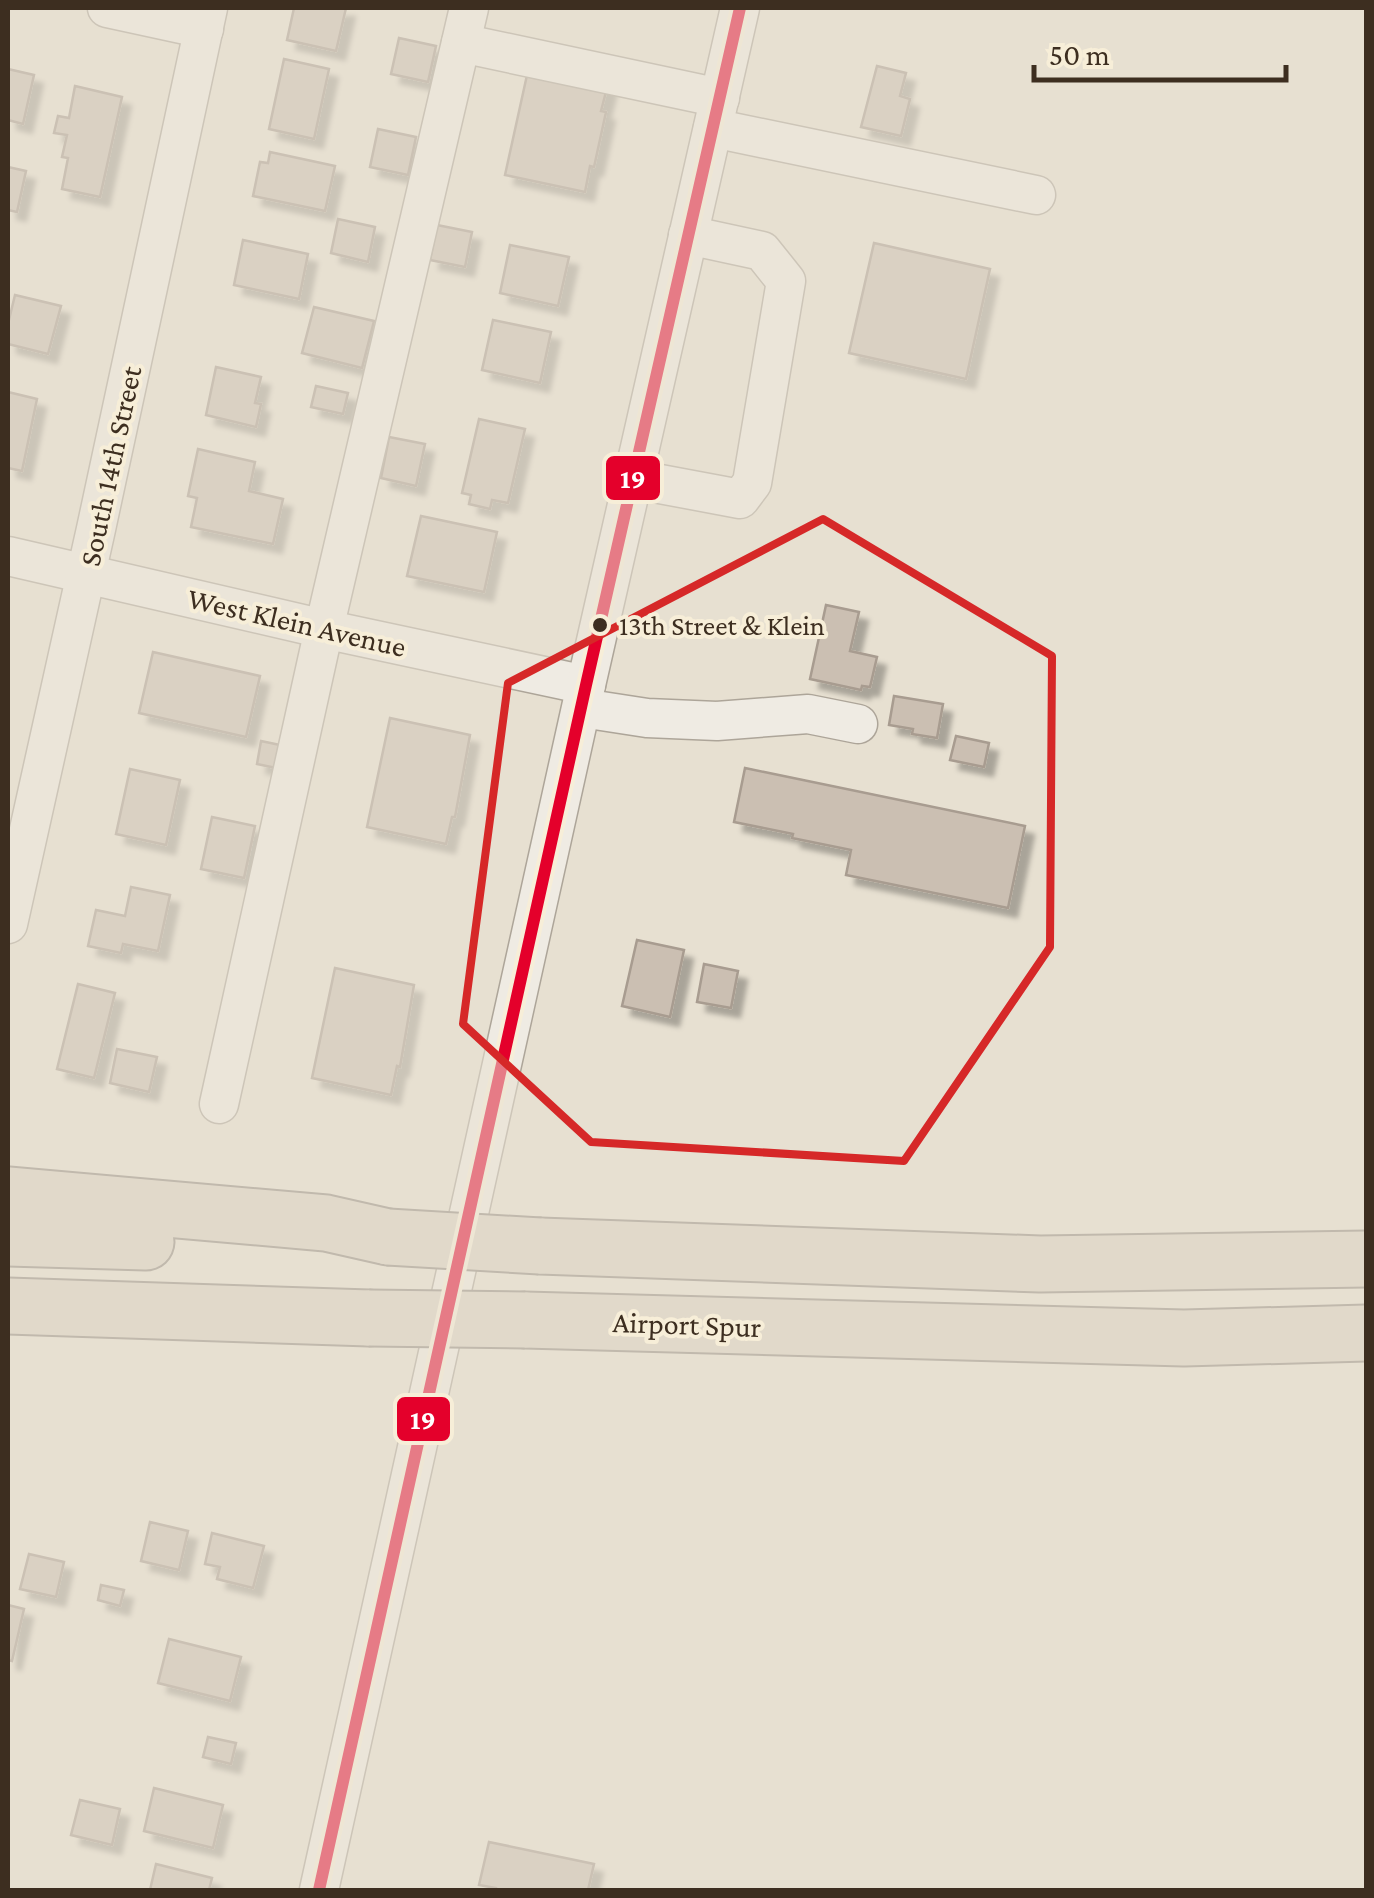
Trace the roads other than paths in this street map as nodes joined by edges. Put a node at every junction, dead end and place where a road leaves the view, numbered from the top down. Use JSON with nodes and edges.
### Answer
{"nodes":[{"id":1,"x":107,"y":8,"type":"edge"},
{"id":2,"x":740,"y":8,"type":"edge"},
{"id":3,"x":206,"y":18,"type":"edge"},
{"id":4,"x":465,"y":25,"type":"edge"},
{"id":5,"x":716,"y":113,"type":"junction"},
{"id":6,"x":1036,"y":195,"type":"dead end"},
{"id":7,"x":688,"y":235,"type":"junction"},
{"id":8,"x":633,"y":479,"type":"junction"},
{"id":9,"x":8,"y":556,"type":"edge"},
{"id":10,"x":86,"y":573,"type":"junction"},
{"id":11,"x":324,"y":629,"type":"junction"},
{"id":12,"x":584,"y":696,"type":"junction"},
{"id":13,"x":858,"y":724,"type":"dead end"},
{"id":14,"x":8,"y":924,"type":"edge"},
{"id":15,"x":219,"y":1104,"type":"dead end"},
{"id":16,"x":18,"y":1218,"type":"edge"},
{"id":17,"x":1366,"y":1259,"type":"edge"},
{"id":18,"x":8,"y":1306,"type":"edge"},
{"id":19,"x":1366,"y":1333,"type":"edge"},
{"id":20,"x":319,"y":1890,"type":"edge"}],
"edges":[{"from":1,"to":3,"type":"street"},
{"from":2,"to":5,"type":"street"},
{"from":3,"to":10,"type":"street","name":"South 14th Street"},
{"from":4,"to":5,"type":"street"},
{"from":4,"to":11,"type":"street"},
{"from":5,"to":6,"type":"street"},
{"from":5,"to":7,"type":"street"},
{"from":7,"to":8,"type":"street"},
{"from":7,"to":8,"type":"street"},
{"from":8,"to":12,"type":"street"},
{"from":9,"to":10,"type":"street","name":"West Klein Avenue"},
{"from":10,"to":11,"type":"street","name":"West Klein Avenue"},
{"from":10,"to":14,"type":"street","name":"South 14th Street"},
{"from":11,"to":12,"type":"street","name":"West Klein Avenue"},
{"from":11,"to":15,"type":"street"},
{"from":12,"to":13,"type":"street","name":"West Klein Avenue"},
{"from":12,"to":20,"type":"street"},
{"from":16,"to":17,"type":"highway","bridge":true},
{"from":18,"to":19,"type":"highway","name":"Airport Spur","bridge":true}]}
